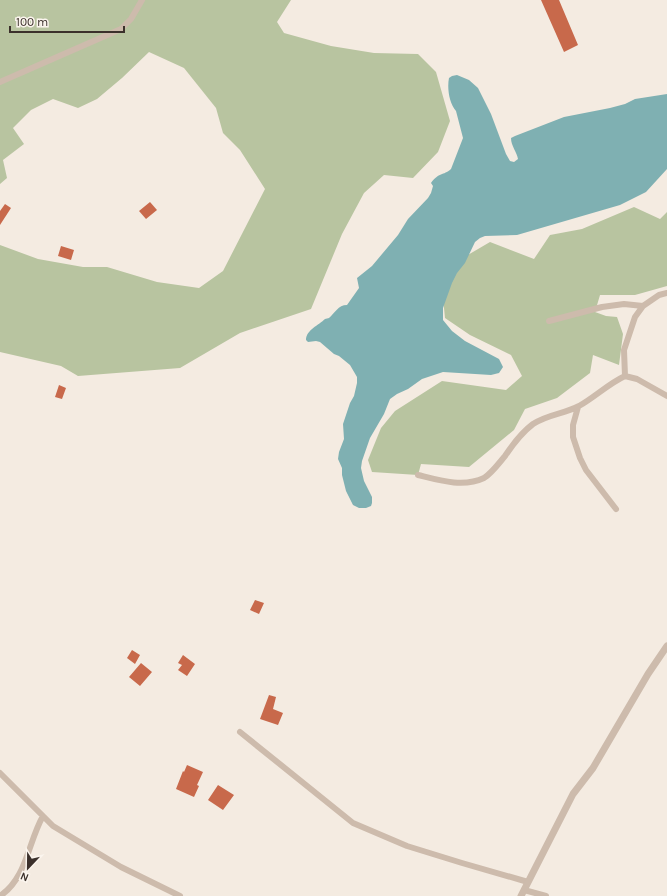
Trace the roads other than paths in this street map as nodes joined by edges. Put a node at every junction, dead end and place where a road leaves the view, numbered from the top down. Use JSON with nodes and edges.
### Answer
{"nodes":[{"id":1,"x":142,"y":0,"type":"edge"},
{"id":2,"x":0,"y":82,"type":"edge"},
{"id":3,"x":667,"y":293,"type":"edge"},
{"id":4,"x":643,"y":306,"type":"junction"},
{"id":5,"x":549,"y":321,"type":"dead end"},
{"id":6,"x":625,"y":376,"type":"junction"},
{"id":7,"x":667,"y":396,"type":"edge"},
{"id":8,"x":578,"y":407,"type":"junction"},
{"id":9,"x":418,"y":475,"type":"dead end"},
{"id":10,"x":616,"y":509,"type":"dead end"},
{"id":11,"x":667,"y":646,"type":"edge"},
{"id":12,"x":240,"y":732,"type":"dead end"},
{"id":13,"x":0,"y":773,"type":"edge"},
{"id":14,"x":43,"y":816,"type":"junction"},
{"id":15,"x":528,"y":882,"type":"junction"},
{"id":16,"x":522,"y":893,"type":"edge"},
{"id":17,"x":0,"y":896,"type":"edge"},
{"id":18,"x":180,"y":896,"type":"edge"},
{"id":19,"x":546,"y":896,"type":"edge"}],
"edges":[{"from":1,"to":2,"type":"street"},
{"from":3,"to":4,"type":"street"},
{"from":4,"to":5,"type":"street"},
{"from":4,"to":6,"type":"street"},
{"from":6,"to":7,"type":"street"},
{"from":6,"to":8,"type":"street"},
{"from":8,"to":9,"type":"street"},
{"from":8,"to":10,"type":"street"},
{"from":11,"to":15,"type":"street"},
{"from":12,"to":15,"type":"street"},
{"from":13,"to":14,"type":"street"},
{"from":14,"to":17,"type":"street"},
{"from":14,"to":18,"type":"street"},
{"from":15,"to":16,"type":"street"},
{"from":16,"to":19,"type":"street"}]}
